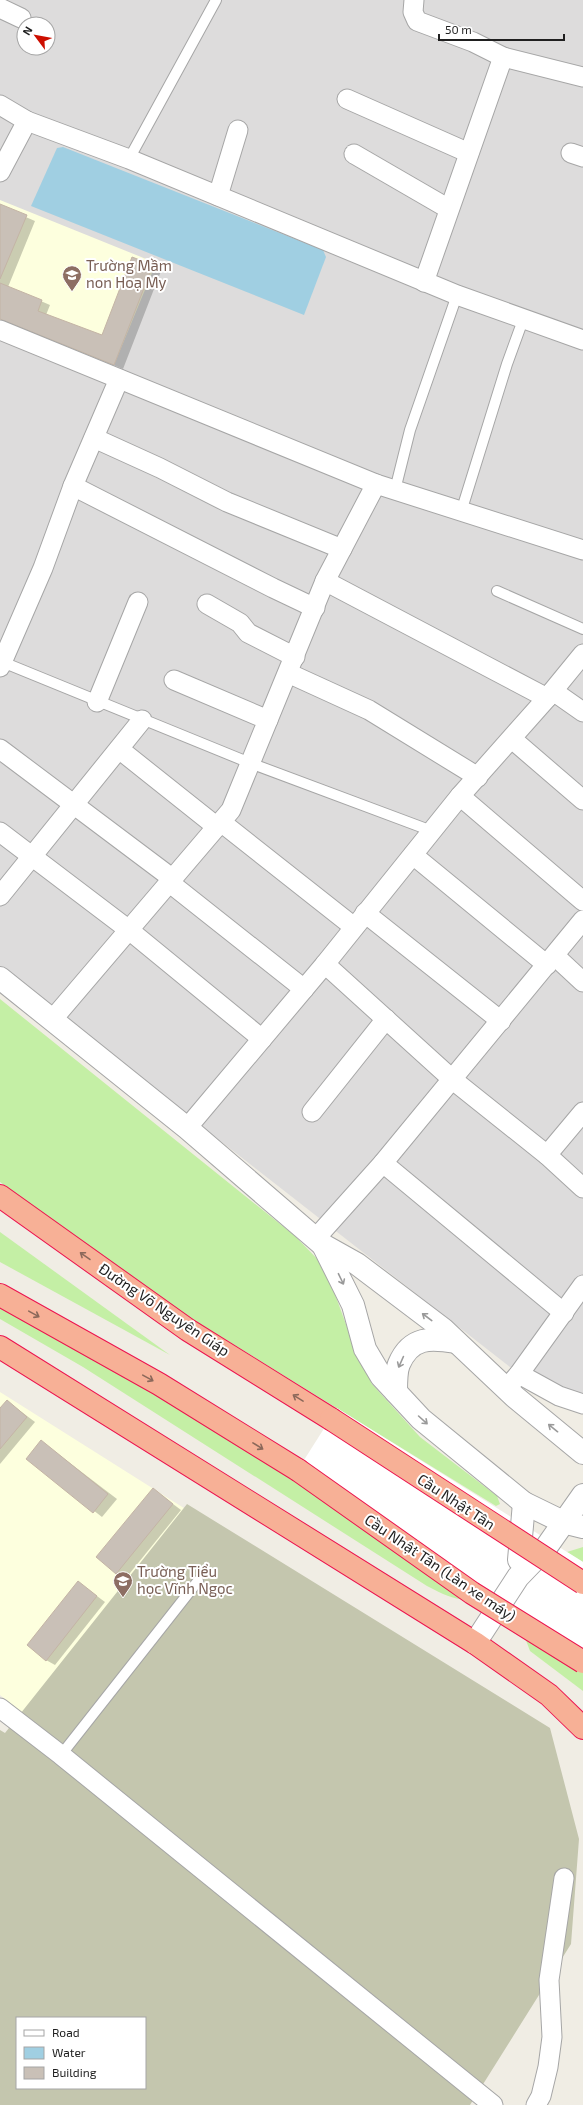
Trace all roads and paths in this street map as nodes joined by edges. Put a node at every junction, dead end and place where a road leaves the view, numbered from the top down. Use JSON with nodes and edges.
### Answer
{"nodes":[{"id":1,"x":216,"y":0,"type":"edge"},
{"id":2,"x":414,"y":0,"type":"edge"},
{"id":3,"x":0,"y":8,"type":"edge"},
{"id":4,"x":18,"y":16,"type":"edge"},
{"id":5,"x":503,"y":57,"type":"junction"},
{"id":6,"x":583,"y":77,"type":"edge"},
{"id":7,"x":347,"y":99,"type":"dead end"},
{"id":8,"x":0,"y":105,"type":"edge"},
{"id":9,"x":27,"y":121,"type":"junction"},
{"id":10,"x":238,"y":130,"type":"dead end"},
{"id":11,"x":469,"y":153,"type":"junction"},
{"id":12,"x":354,"y":154,"type":"dead end"},
{"id":13,"x":129,"y":159,"type":"junction"},
{"id":14,"x":0,"y":172,"type":"edge"},
{"id":15,"x":218,"y":196,"type":"junction"},
{"id":16,"x":449,"y":209,"type":"junction"},
{"id":17,"x":424,"y":282,"type":"junction"},
{"id":18,"x":457,"y":295,"type":"junction"},
{"id":19,"x":523,"y":320,"type":"junction"},
{"id":20,"x":0,"y":330,"type":"edge"},
{"id":21,"x":583,"y":340,"type":"edge"},
{"id":22,"x":119,"y":379,"type":"junction"},
{"id":23,"x":94,"y":438,"type":"junction"},
{"id":24,"x":376,"y":484,"type":"junction"},
{"id":25,"x":73,"y":486,"type":"junction"},
{"id":26,"x":395,"y":490,"type":"junction"},
{"id":27,"x":461,"y":512,"type":"junction"},
{"id":28,"x":342,"y":549,"type":"junction"},
{"id":29,"x":583,"y":550,"type":"edge"},
{"id":30,"x":325,"y":581,"type":"junction"},
{"id":31,"x":498,"y":591,"type":"dead end"},
{"id":32,"x":138,"y":602,"type":"dead end"},
{"id":33,"x":207,"y":604,"type":"dead end"},
{"id":34,"x":315,"y":608,"type":"junction"},
{"id":35,"x":583,"y":629,"type":"edge"},
{"id":36,"x":583,"y":654,"type":"edge"},
{"id":37,"x":1,"y":664,"type":"edge"},
{"id":38,"x":291,"y":665,"type":"junction"},
{"id":39,"x":174,"y":680,"type":"dead end"},
{"id":40,"x":550,"y":694,"type":"junction"},
{"id":41,"x":97,"y":702,"type":"junction"},
{"id":42,"x":583,"y":712,"type":"edge"},
{"id":43,"x":142,"y":720,"type":"junction"},
{"id":44,"x":268,"y":720,"type":"junction"},
{"id":45,"x":512,"y":739,"type":"junction"},
{"id":46,"x":0,"y":749,"type":"edge"},
{"id":47,"x":119,"y":749,"type":"junction"},
{"id":48,"x":250,"y":763,"type":"junction"},
{"id":49,"x":478,"y":777,"type":"junction"},
{"id":50,"x":460,"y":796,"type":"junction"},
{"id":51,"x":583,"y":800,"type":"edge"},
{"id":52,"x":73,"y":805,"type":"junction"},
{"id":53,"x":219,"y":824,"type":"junction"},
{"id":54,"x":0,"y":832,"type":"edge"},
{"id":55,"x":432,"y":832,"type":"junction"},
{"id":56,"x":413,"y":855,"type":"junction"},
{"id":57,"x":32,"y":856,"type":"junction"},
{"id":58,"x":171,"y":881,"type":"junction"},
{"id":59,"x":0,"y":896,"type":"edge"},
{"id":60,"x":583,"y":901,"type":"edge"},
{"id":61,"x":359,"y":920,"type":"junction"},
{"id":62,"x":583,"y":920,"type":"edge"},
{"id":63,"x":130,"y":930,"type":"junction"},
{"id":64,"x":550,"y":961,"type":"junction"},
{"id":65,"x":325,"y":964,"type":"junction"},
{"id":66,"x":0,"y":978,"type":"edge"},
{"id":67,"x":583,"y":982,"type":"edge"},
{"id":68,"x":304,"y":989,"type":"junction"},
{"id":69,"x":386,"y":1019,"type":"junction"},
{"id":70,"x":52,"y":1020,"type":"junction"},
{"id":71,"x":501,"y":1022,"type":"junction"},
{"id":72,"x":262,"y":1039,"type":"junction"},
{"id":73,"x":453,"y":1080,"type":"junction"},
{"id":74,"x":312,"y":1112,"type":"dead end"},
{"id":75,"x":583,"y":1112,"type":"edge"},
{"id":76,"x":187,"y":1128,"type":"junction"},
{"id":77,"x":547,"y":1155,"type":"junction"},
{"id":78,"x":383,"y":1163,"type":"junction"},
{"id":79,"x":583,"y":1188,"type":"edge"},
{"id":80,"x":0,"y":1196,"type":"edge"},
{"id":81,"x":319,"y":1242,"type":"junction"},
{"id":82,"x":583,"y":1285,"type":"edge"},
{"id":83,"x":0,"y":1295,"type":"edge"},
{"id":84,"x":564,"y":1313,"type":"junction"},
{"id":85,"x":456,"y":1342,"type":"junction"},
{"id":86,"x":1,"y":1349,"type":"edge"},
{"id":87,"x":513,"y":1382,"type":"junction"},
{"id":88,"x":396,"y":1392,"type":"junction"},
{"id":89,"x":583,"y":1404,"type":"edge"},
{"id":90,"x":331,"y":1419,"type":"junction"},
{"id":91,"x":583,"y":1453,"type":"edge"},
{"id":92,"x":298,"y":1470,"type":"junction"},
{"id":93,"x":583,"y":1495,"type":"edge"},
{"id":94,"x":524,"y":1503,"type":"junction"},
{"id":95,"x":573,"y":1525,"type":"edge"},
{"id":96,"x":583,"y":1572,"type":"edge"},
{"id":97,"x":518,"y":1577,"type":"junction"},
{"id":98,"x":198,"y":1581,"type":"dead end"},
{"id":99,"x":583,"y":1583,"type":"edge"},
{"id":100,"x":475,"y":1643,"type":"junction"},
{"id":101,"x":583,"y":1652,"type":"edge"},
{"id":102,"x":583,"y":1662,"type":"edge"},
{"id":103,"x":0,"y":1708,"type":"edge"},
{"id":104,"x":583,"y":1728,"type":"edge"},
{"id":105,"x":61,"y":1755,"type":"junction"},
{"id":106,"x":564,"y":1878,"type":"dead end"},
{"id":107,"x":493,"y":2105,"type":"edge"},
{"id":108,"x":536,"y":2105,"type":"edge"}],
"edges":[{"from":1,"to":13,"type":"lane"},
{"from":2,"to":5,"type":"street"},
{"from":3,"to":4,"type":"street"},
{"from":5,"to":6,"type":"street"},
{"from":5,"to":11,"type":"street"},
{"from":7,"to":11,"type":"street"},
{"from":8,"to":9,"type":"street"},
{"from":9,"to":13,"type":"street"},
{"from":9,"to":14,"type":"street"},
{"from":10,"to":15,"type":"street"},
{"from":11,"to":16,"type":"street"},
{"from":12,"to":16,"type":"street"},
{"from":13,"to":15,"type":"street"},
{"from":15,"to":17,"type":"street"},
{"from":16,"to":17,"type":"street"},
{"from":17,"to":18,"type":"street"},
{"from":18,"to":19,"type":"street"},
{"from":18,"to":26,"type":"lane"},
{"from":19,"to":21,"type":"street"},
{"from":19,"to":27,"type":"lane"},
{"from":20,"to":22,"type":"street"},
{"from":22,"to":23,"type":"street"},
{"from":22,"to":24,"type":"street"},
{"from":23,"to":25,"type":"street"},
{"from":23,"to":28,"type":"street"},
{"from":24,"to":26,"type":"street"},
{"from":24,"to":28,"type":"street"},
{"from":25,"to":34,"type":"street"},
{"from":25,"to":37,"type":"street"},
{"from":26,"to":27,"type":"street"},
{"from":27,"to":29,"type":"street"},
{"from":28,"to":30,"type":"street"},
{"from":30,"to":34,"type":"street"},
{"from":30,"to":40,"type":"street"},
{"from":31,"to":35,"type":"lane"},
{"from":32,"to":41,"type":"street"},
{"from":33,"to":38,"type":"street"},
{"from":34,"to":38,"type":"street"},
{"from":36,"to":40,"type":"street"},
{"from":37,"to":41,"type":"lane"},
{"from":38,"to":44,"type":"street"},
{"from":38,"to":49,"type":"street"},
{"from":39,"to":44,"type":"street"},
{"from":40,"to":42,"type":"street"},
{"from":40,"to":45,"type":"street"},
{"from":41,"to":43,"type":"lane"},
{"from":43,"to":47,"type":"street"},
{"from":43,"to":48,"type":"lane"},
{"from":44,"to":48,"type":"street"},
{"from":45,"to":49,"type":"street"},
{"from":45,"to":51,"type":"street"},
{"from":46,"to":52,"type":"street"},
{"from":47,"to":52,"type":"street"},
{"from":47,"to":53,"type":"street"},
{"from":48,"to":53,"type":"street"},
{"from":48,"to":55,"type":"lane"},
{"from":49,"to":50,"type":"street"},
{"from":50,"to":55,"type":"street"},
{"from":50,"to":60,"type":"street"},
{"from":52,"to":57,"type":"street"},
{"from":52,"to":58,"type":"street"},
{"from":53,"to":58,"type":"street"},
{"from":53,"to":61,"type":"street"},
{"from":54,"to":57,"type":"street"},
{"from":55,"to":56,"type":"street"},
{"from":56,"to":61,"type":"street"},
{"from":56,"to":64,"type":"street"},
{"from":57,"to":59,"type":"street"},
{"from":57,"to":63,"type":"street"},
{"from":58,"to":63,"type":"street"},
{"from":58,"to":68,"type":"street"},
{"from":61,"to":65,"type":"street"},
{"from":61,"to":71,"type":"street"},
{"from":62,"to":64,"type":"street"},
{"from":63,"to":70,"type":"street"},
{"from":63,"to":72,"type":"street"},
{"from":64,"to":67,"type":"street"},
{"from":64,"to":71,"type":"street"},
{"from":65,"to":68,"type":"street"},
{"from":65,"to":69,"type":"street"},
{"from":66,"to":70,"type":"street"},
{"from":68,"to":72,"type":"street"},
{"from":69,"to":73,"type":"street"},
{"from":69,"to":74,"type":"street"},
{"from":70,"to":76,"type":"street"},
{"from":71,"to":73,"type":"street"},
{"from":72,"to":76,"type":"street"},
{"from":73,"to":77,"type":"street"},
{"from":73,"to":78,"type":"street"},
{"from":75,"to":77,"type":"street"},
{"from":76,"to":81,"type":"street"},
{"from":77,"to":79,"type":"street"},
{"from":78,"to":81,"type":"street"},
{"from":78,"to":84,"type":"street"},
{"from":90,"to":80,"type":"highway","name":"Đường Võ Nguyên Giáp","one_way":true},
{"from":85,"to":81,"type":"street","one_way":true},
{"from":81,"to":88,"type":"street","one_way":true},
{"from":82,"to":84,"type":"street"},
{"from":83,"to":92,"type":"highway","one_way":true},
{"from":84,"to":87,"type":"street"},
{"from":85,"to":87,"type":"street"},
{"from":85,"to":88,"type":"street","one_way":true},
{"from":86,"to":100,"type":"highway"},
{"from":87,"to":89,"type":"street"},
{"from":91,"to":87,"type":"street","one_way":true},
{"from":88,"to":94,"type":"street","one_way":true},
{"from":90,"to":96,"type":"highway","bridge":true},
{"from":90,"to":99,"type":"highway","name":"Cầu Nhật Tân","bridge":true},
{"from":92,"to":101,"type":"highway","bridge":true},
{"from":92,"to":102,"type":"highway","name":"Cầu Nhật Tân (Làn xe máy)","bridge":true},
{"from":93,"to":95,"type":"street"},
{"from":94,"to":95,"type":"street"},
{"from":94,"to":97,"type":"street"},
{"from":95,"to":97,"type":"street"},
{"from":97,"to":100,"type":"street"},
{"from":98,"to":105,"type":"lane"},
{"from":100,"to":104,"type":"highway"},
{"from":103,"to":105,"type":"street"},
{"from":105,"to":107,"type":"street"},
{"from":106,"to":108,"type":"street"}]}
